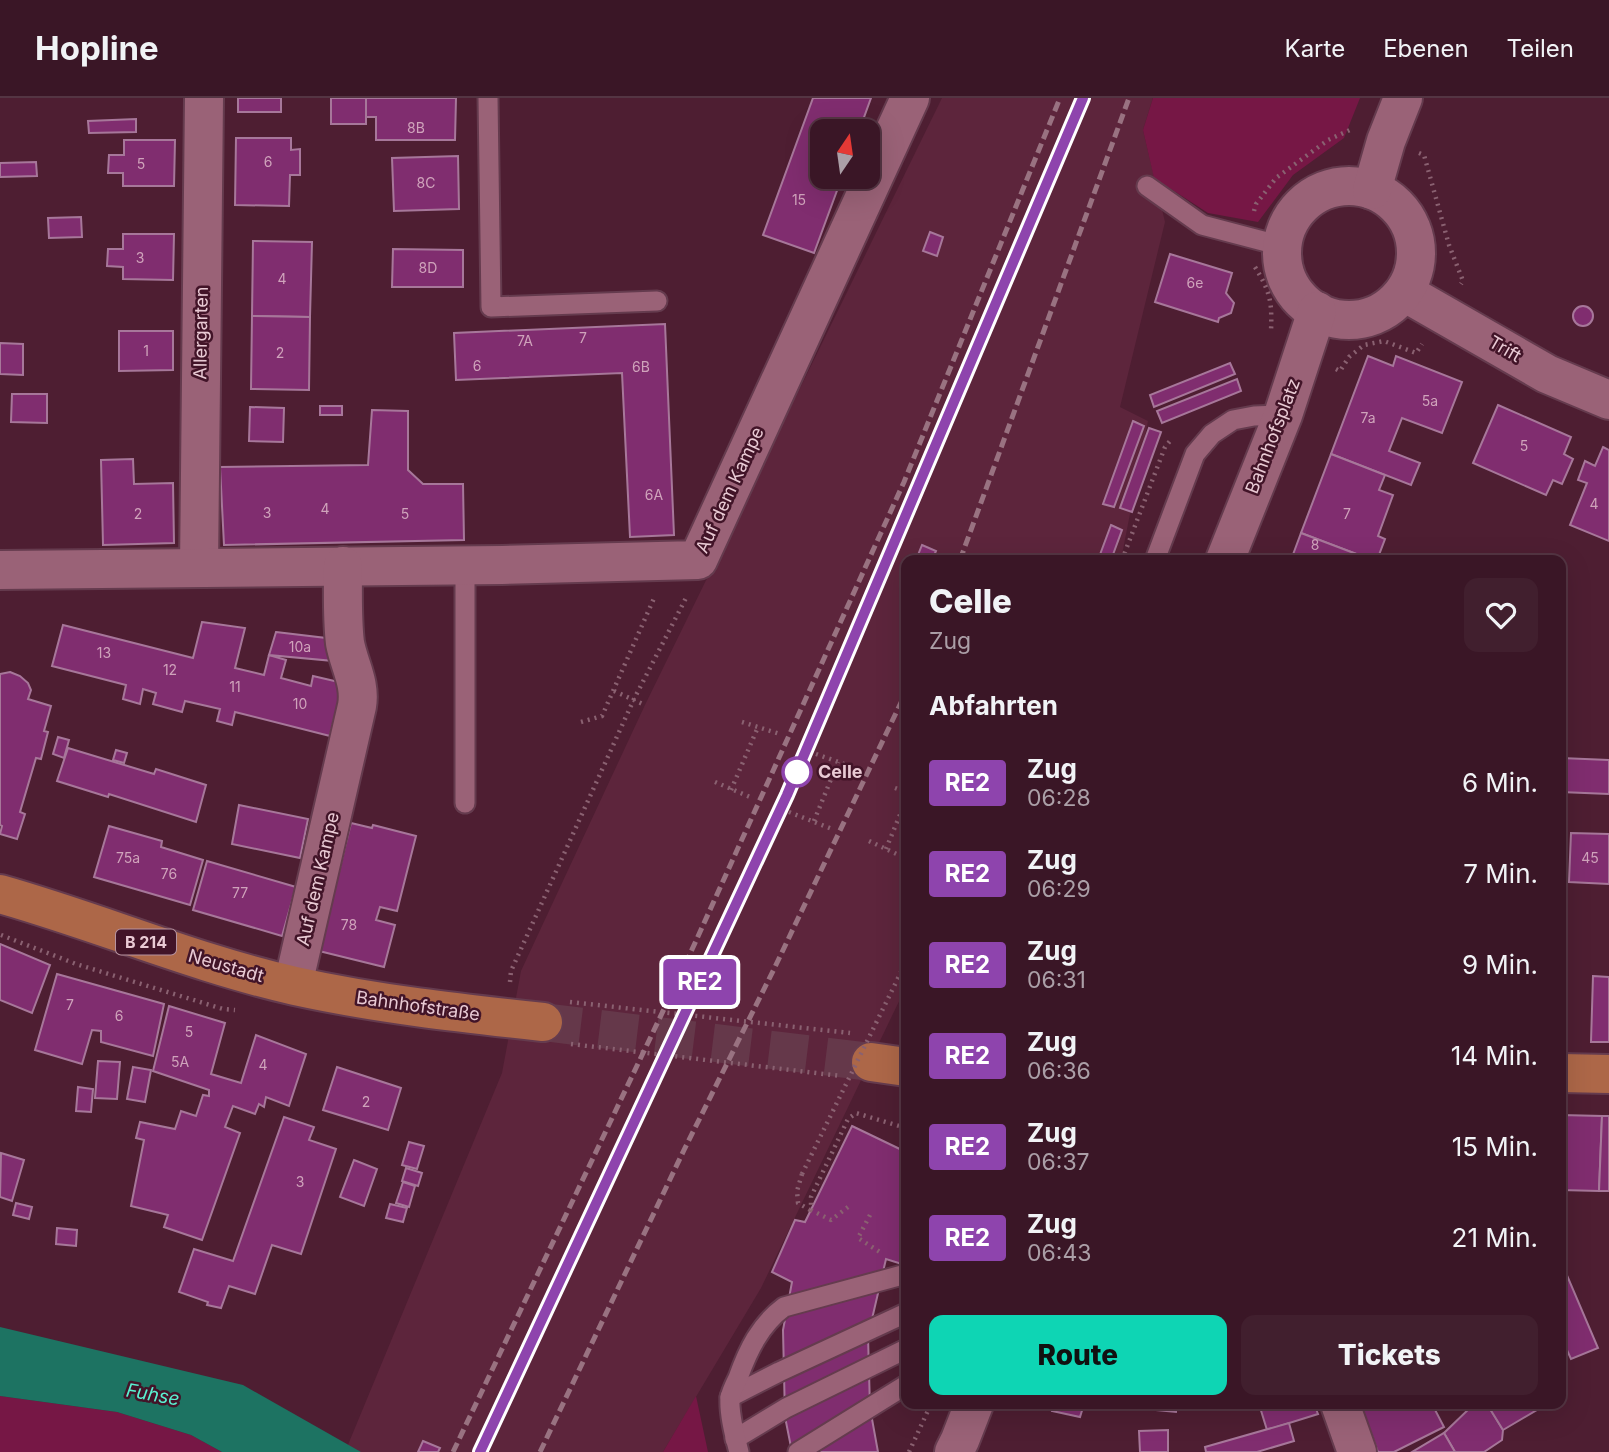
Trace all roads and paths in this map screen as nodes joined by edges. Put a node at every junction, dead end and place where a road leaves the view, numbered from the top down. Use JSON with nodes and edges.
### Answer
{"nodes":[{"id":1,"x":204,"y":98,"type":"edge"},
{"id":2,"x":488,"y":98,"type":"edge"},
{"id":3,"x":910,"y":98,"type":"edge"},
{"id":4,"x":1403,"y":98,"type":"edge"},
{"id":5,"x":1424,"y":155,"type":"dead end"},
{"id":6,"x":1147,"y":186,"type":"dead end"},
{"id":7,"x":1372,"y":190,"type":"junction"},
{"id":8,"x":1282,"y":246,"type":"junction"},
{"id":9,"x":1464,"y":281,"type":"dead end"},
{"id":10,"x":1404,"y":292,"type":"junction"},
{"id":11,"x":657,"y":301,"type":"dead end"},
{"id":12,"x":1317,"y":311,"type":"junction"},
{"id":13,"x":1416,"y":353,"type":"dead end"},
{"id":14,"x":1340,"y":371,"type":"dead end"},
{"id":15,"x":1609,"y":400,"type":"edge"},
{"id":16,"x":1283,"y":415,"type":"junction"},
{"id":17,"x":1157,"y":555,"type":"edge"},
{"id":18,"x":1227,"y":555,"type":"edge"},
{"id":19,"x":698,"y":560,"type":"junction"},
{"id":20,"x":653,"y":561,"type":"junction"},
{"id":21,"x":465,"y":565,"type":"junction"},
{"id":22,"x":343,"y":566,"type":"junction"},
{"id":23,"x":199,"y":568,"type":"junction"},
{"id":24,"x":0,"y":570,"type":"edge"},
{"id":25,"x":614,"y":691,"type":"junction"},
{"id":26,"x":634,"y":699,"type":"junction"},
{"id":27,"x":645,"y":705,"type":"dead end"},
{"id":28,"x":581,"y":722,"type":"dead end"},
{"id":29,"x":742,"y":722,"type":"dead end"},
{"id":30,"x":758,"y":727,"type":"junction"},
{"id":31,"x":780,"y":734,"type":"dead end"},
{"id":32,"x":816,"y":754,"type":"dead end"},
{"id":33,"x":838,"y":762,"type":"junction"},
{"id":34,"x":861,"y":770,"type":"dead end"},
{"id":35,"x":715,"y":782,"type":"dead end"},
{"id":36,"x":895,"y":788,"type":"dead end"},
{"id":37,"x":731,"y":790,"type":"junction"},
{"id":38,"x":901,"y":790,"type":"edge"},
{"id":39,"x":750,"y":797,"type":"dead end"},
{"id":40,"x":465,"y":803,"type":"dead end"},
{"id":41,"x":789,"y":812,"type":"dead end"},
{"id":42,"x":901,"y":812,"type":"edge"},
{"id":43,"x":814,"y":821,"type":"junction"},
{"id":44,"x":832,"y":829,"type":"dead end"},
{"id":45,"x":869,"y":841,"type":"dead end"},
{"id":46,"x":886,"y":849,"type":"junction"},
{"id":47,"x":901,"y":856,"type":"edge"},
{"id":48,"x":0,"y":894,"type":"edge"},
{"id":49,"x":511,"y":971,"type":"dead end"},
{"id":50,"x":901,"y":972,"type":"edge"},
{"id":51,"x":293,"y":985,"type":"junction"},
{"id":52,"x":557,"y":1022,"type":"junction"},
{"id":53,"x":871,"y":1052,"type":"edge"},
{"id":54,"x":1566,"y":1073,"type":"edge"},
{"id":55,"x":1609,"y":1074,"type":"edge"},
{"id":56,"x":901,"y":1126,"type":"edge"},
{"id":57,"x":848,"y":1208,"type":"dead end"},
{"id":58,"x":811,"y":1210,"type":"junction"},
{"id":59,"x":870,"y":1216,"type":"dead end"},
{"id":60,"x":889,"y":1259,"type":"dead end"},
{"id":61,"x":901,"y":1275,"type":"edge"},
{"id":62,"x":901,"y":1315,"type":"edge"},
{"id":63,"x":901,"y":1351,"type":"edge"},
{"id":64,"x":901,"y":1388,"type":"edge"},
{"id":65,"x":730,"y":1397,"type":"junction"},
{"id":66,"x":929,"y":1409,"type":"edge"},
{"id":67,"x":972,"y":1409,"type":"edge"},
{"id":68,"x":1342,"y":1409,"type":"edge"},
{"id":69,"x":737,"y":1445,"type":"edge"},
{"id":70,"x":798,"y":1452,"type":"edge"},
{"id":71,"x":909,"y":1452,"type":"edge"},
{"id":72,"x":954,"y":1452,"type":"edge"},
{"id":73,"x":1357,"y":1452,"type":"edge"}],
"edges":[{"from":1,"to":23,"type":"street","name":"Allergarten"},
{"from":2,"to":11,"type":"lane"},
{"from":3,"to":19,"type":"street","name":"Auf dem Kampe"},
{"from":4,"to":7,"type":"street"},
{"from":5,"to":9,"type":"path"},
{"from":6,"to":8,"type":"lane"},
{"from":7,"to":8,"type":"street"},
{"from":7,"to":10,"type":"street"},
{"from":8,"to":12,"type":"street"},
{"from":10,"to":12,"type":"street"},
{"from":10,"to":15,"type":"street","name":"Trift"},
{"from":12,"to":16,"type":"street","name":"Bahnhofsplatz"},
{"from":13,"to":14,"type":"path"},
{"from":16,"to":17,"type":"lane"},
{"from":16,"to":18,"type":"street","name":"Bahnhofsplatz"},
{"from":19,"to":20,"type":"street","name":"Auf dem Kampe"},
{"from":19,"to":26,"type":"path"},
{"from":20,"to":21,"type":"street","name":"Auf dem Kampe"},
{"from":20,"to":25,"type":"path"},
{"from":21,"to":22,"type":"street","name":"Auf dem Kampe"},
{"from":21,"to":40,"type":"lane"},
{"from":22,"to":23,"type":"street","name":"Auf dem Kampe"},
{"from":22,"to":51,"type":"street","name":"Auf dem Kampe"},
{"from":23,"to":24,"type":"street","name":"Auf dem Kampe"},
{"from":25,"to":26,"type":"path"},
{"from":25,"to":28,"type":"path"},
{"from":26,"to":27,"type":"path"},
{"from":26,"to":49,"type":"path"},
{"from":29,"to":30,"type":"path"},
{"from":30,"to":31,"type":"path"},
{"from":30,"to":37,"type":"path"},
{"from":32,"to":33,"type":"path"},
{"from":33,"to":34,"type":"path"},
{"from":33,"to":43,"type":"path"},
{"from":35,"to":37,"type":"path"},
{"from":36,"to":38,"type":"path"},
{"from":37,"to":39,"type":"path"},
{"from":41,"to":43,"type":"path"},
{"from":42,"to":46,"type":"path"},
{"from":43,"to":44,"type":"path"},
{"from":45,"to":46,"type":"path"},
{"from":46,"to":47,"type":"path"},
{"from":48,"to":51,"type":"main road","name":"Neustadt","number":"B 214"},
{"from":50,"to":58,"type":"path","bridge":true},
{"from":51,"to":52,"type":"main road","name":"Bahnhofstraße","number":"B 214"},
{"from":52,"to":53,"type":"path"},
{"from":52,"to":53,"type":"path"},
{"from":54,"to":55,"type":"main road"},
{"from":56,"to":58,"type":"path"},
{"from":57,"to":58,"type":"path"},
{"from":59,"to":60,"type":"path"},
{"from":61,"to":65,"type":"lane"},
{"from":62,"to":65,"type":"lane"},
{"from":63,"to":69,"type":"lane"},
{"from":64,"to":70,"type":"lane"},
{"from":65,"to":69,"type":"lane"},
{"from":66,"to":71,"type":"path"},
{"from":67,"to":72,"type":"street"},
{"from":68,"to":73,"type":"street"}]}
